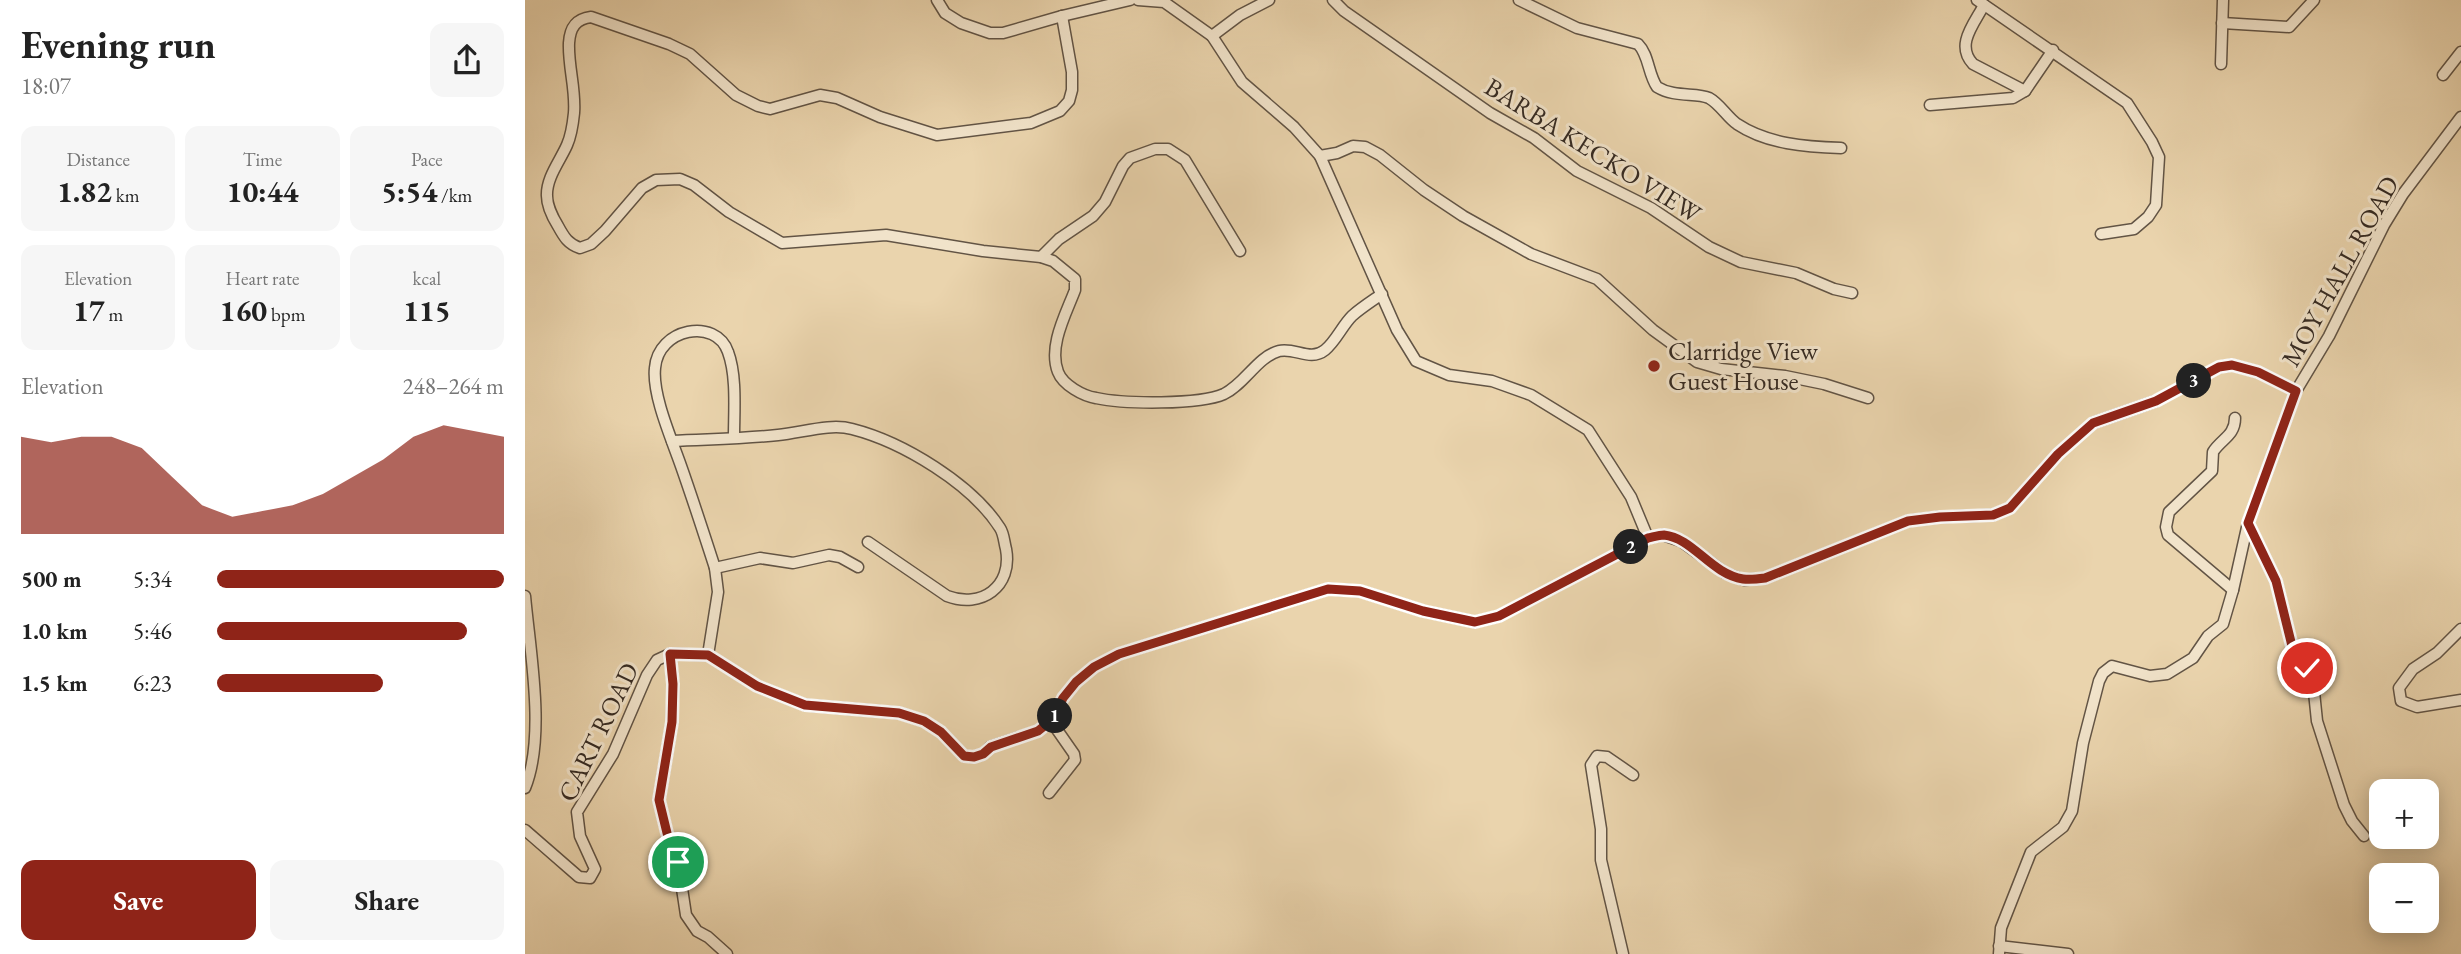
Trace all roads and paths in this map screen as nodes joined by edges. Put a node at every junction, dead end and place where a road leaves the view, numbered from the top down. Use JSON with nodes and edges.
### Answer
{"nodes":[{"id":1,"x":937,"y":0,"type":"edge"},
{"id":2,"x":1129,"y":0,"type":"edge"},
{"id":3,"x":1138,"y":0,"type":"edge"},
{"id":4,"x":1269,"y":0,"type":"edge"},
{"id":5,"x":1333,"y":0,"type":"edge"},
{"id":6,"x":1520,"y":0,"type":"edge"},
{"id":7,"x":2223,"y":0,"type":"edge"},
{"id":8,"x":2314,"y":0,"type":"edge"},
{"id":9,"x":1981,"y":2,"type":"edge"},
{"id":10,"x":1062,"y":16,"type":"junction"},
{"id":11,"x":2222,"y":23,"type":"junction"},
{"id":12,"x":1212,"y":36,"type":"junction"},
{"id":13,"x":2053,"y":50,"type":"junction"},
{"id":14,"x":2461,"y":52,"type":"edge"},
{"id":15,"x":2221,"y":64,"type":"dead end"},
{"id":16,"x":2443,"y":75,"type":"dead end"},
{"id":17,"x":2025,"y":91,"type":"junction"},
{"id":18,"x":1930,"y":105,"type":"dead end"},
{"id":19,"x":2461,"y":117,"type":"edge"},
{"id":20,"x":1841,"y":148,"type":"dead end"},
{"id":21,"x":1320,"y":156,"type":"junction"},
{"id":22,"x":2101,"y":234,"type":"dead end"},
{"id":23,"x":1240,"y":251,"type":"dead end"},
{"id":24,"x":1041,"y":257,"type":"junction"},
{"id":25,"x":1852,"y":293,"type":"dead end"},
{"id":26,"x":1382,"y":294,"type":"junction"},
{"id":27,"x":2296,"y":391,"type":"junction"},
{"id":28,"x":1868,"y":398,"type":"dead end"},
{"id":29,"x":2235,"y":418,"type":"dead end"},
{"id":30,"x":734,"y":437,"type":"junction"},
{"id":31,"x":672,"y":441,"type":"junction"},
{"id":32,"x":2248,"y":523,"type":"junction"},
{"id":33,"x":1648,"y":538,"type":"junction"},
{"id":34,"x":868,"y":542,"type":"dead end"},
{"id":35,"x":858,"y":567,"type":"dead end"},
{"id":36,"x":715,"y":568,"type":"junction"},
{"id":37,"x":2233,"y":590,"type":"junction"},
{"id":38,"x":525,"y":596,"type":"edge"},
{"id":39,"x":2461,"y":629,"type":"edge"},
{"id":40,"x":670,"y":654,"type":"junction"},
{"id":41,"x":708,"y":655,"type":"junction"},
{"id":42,"x":2461,"y":701,"type":"edge"},
{"id":43,"x":1051,"y":721,"type":"junction"},
{"id":44,"x":1633,"y":775,"type":"dead end"},
{"id":45,"x":525,"y":788,"type":"edge"},
{"id":46,"x":1049,"y":793,"type":"dead end"},
{"id":47,"x":525,"y":830,"type":"edge"},
{"id":48,"x":2364,"y":835,"type":"dead end"},
{"id":49,"x":1999,"y":950,"type":"edge"},
{"id":50,"x":727,"y":954,"type":"edge"},
{"id":51,"x":1623,"y":954,"type":"edge"},
{"id":52,"x":2068,"y":954,"type":"edge"}],
"edges":[{"from":1,"to":10,"type":"street"},
{"from":2,"to":10,"type":"street"},
{"from":3,"to":12,"type":"street"},
{"from":4,"to":12,"type":"street"},
{"from":5,"to":25,"type":"street","name":"BARBA KECKO VIEW"},
{"from":6,"to":20,"type":"street"},
{"from":7,"to":11,"type":"street"},
{"from":8,"to":11,"type":"street"},
{"from":9,"to":13,"type":"street"},
{"from":9,"to":17,"type":"street"},
{"from":10,"to":24,"type":"street"},
{"from":11,"to":15,"type":"street"},
{"from":12,"to":21,"type":"street"},
{"from":13,"to":17,"type":"street"},
{"from":13,"to":22,"type":"street"},
{"from":14,"to":16,"type":"street"},
{"from":17,"to":18,"type":"street"},
{"from":19,"to":27,"type":"street","name":"MOY HALL ROAD"},
{"from":21,"to":26,"type":"street"},
{"from":21,"to":28,"type":"street"},
{"from":23,"to":24,"type":"street"},
{"from":24,"to":26,"type":"street"},
{"from":26,"to":33,"type":"street"},
{"from":27,"to":32,"type":"street","name":"MOY HALL ROAD"},
{"from":27,"to":33,"type":"street"},
{"from":29,"to":37,"type":"street"},
{"from":30,"to":31,"type":"street"},
{"from":30,"to":31,"type":"street"},
{"from":30,"to":34,"type":"street"},
{"from":31,"to":36,"type":"street"},
{"from":32,"to":37,"type":"street","name":"MOY HALL ROAD"},
{"from":32,"to":48,"type":"street"},
{"from":33,"to":43,"type":"street"},
{"from":35,"to":36,"type":"street"},
{"from":36,"to":41,"type":"street"},
{"from":37,"to":49,"type":"street","name":"MOY HALL ROAD"},
{"from":38,"to":45,"type":"street"},
{"from":39,"to":42,"type":"street"},
{"from":40,"to":41,"type":"street","name":"CART ROAD"},
{"from":40,"to":47,"type":"street","name":"CART ROAD"},
{"from":40,"to":50,"type":"street"},
{"from":41,"to":43,"type":"street"},
{"from":43,"to":46,"type":"street"},
{"from":44,"to":51,"type":"street"},
{"from":49,"to":52,"type":"street"}]}
